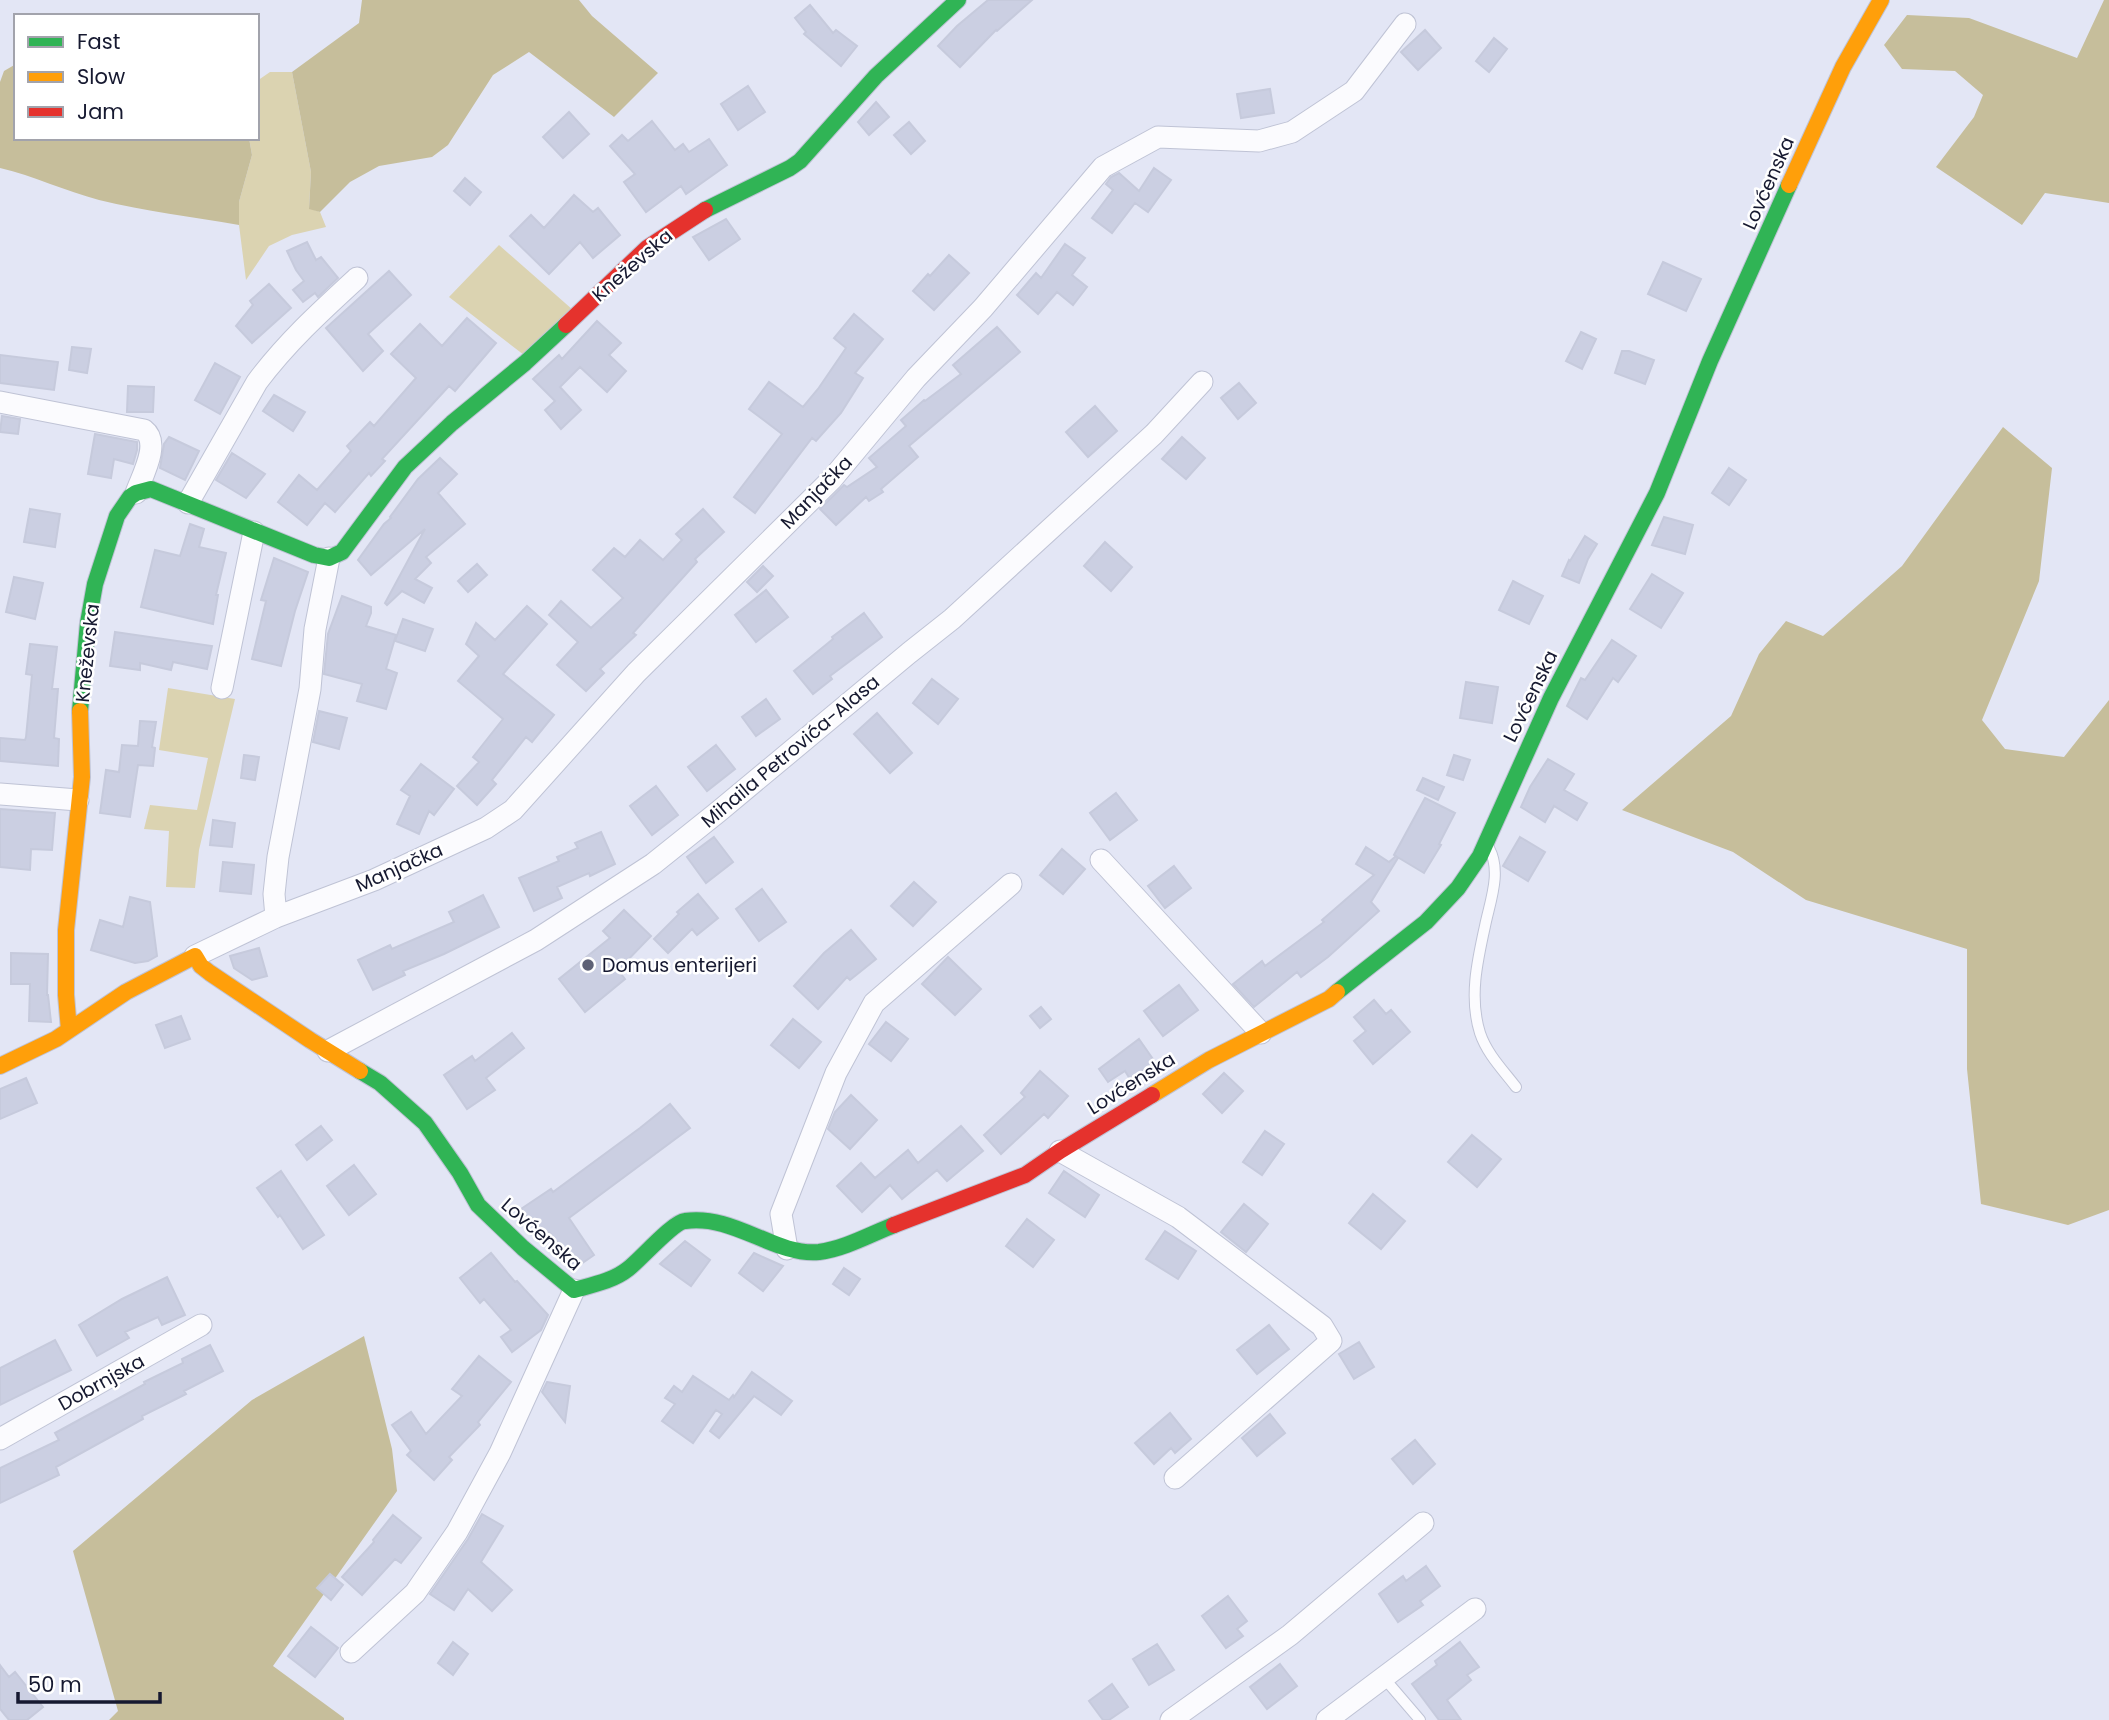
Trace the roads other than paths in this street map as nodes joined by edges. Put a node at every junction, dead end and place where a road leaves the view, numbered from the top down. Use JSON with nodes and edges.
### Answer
{"nodes":[{"id":1,"x":958,"y":0,"type":"edge"},
{"id":2,"x":1881,"y":0,"type":"edge"},
{"id":3,"x":1405,"y":24,"type":"dead end"},
{"id":4,"x":357,"y":278,"type":"dead end"},
{"id":5,"x":1202,"y":382,"type":"dead end"},
{"id":6,"x":0,"y":402,"type":"edge"},
{"id":7,"x":136,"y":493,"type":"junction"},
{"id":8,"x":188,"y":503,"type":"junction"},
{"id":9,"x":254,"y":532,"type":"junction"},
{"id":10,"x":329,"y":558,"type":"junction"},
{"id":11,"x":222,"y":688,"type":"dead end"},
{"id":12,"x":0,"y":794,"type":"edge"},
{"id":13,"x":78,"y":800,"type":"junction"},
{"id":14,"x":1486,"y":842,"type":"junction"},
{"id":15,"x":1101,"y":860,"type":"dead end"},
{"id":16,"x":1011,"y":884,"type":"dead end"},
{"id":17,"x":276,"y":917,"type":"junction"},
{"id":18,"x":195,"y":956,"type":"junction"},
{"id":19,"x":69,"y":1030,"type":"junction"},
{"id":20,"x":1261,"y":1033,"type":"junction"},
{"id":21,"x":328,"y":1051,"type":"junction"},
{"id":22,"x":0,"y":1066,"type":"edge"},
{"id":23,"x":1516,"y":1087,"type":"dead end"},
{"id":24,"x":1060,"y":1151,"type":"junction"},
{"id":25,"x":787,"y":1249,"type":"junction"},
{"id":26,"x":574,"y":1290,"type":"junction"},
{"id":27,"x":201,"y":1325,"type":"dead end"},
{"id":28,"x":0,"y":1439,"type":"edge"},
{"id":29,"x":1175,"y":1478,"type":"dead end"},
{"id":30,"x":1423,"y":1523,"type":"dead end"},
{"id":31,"x":1475,"y":1609,"type":"dead end"},
{"id":32,"x":351,"y":1652,"type":"dead end"},
{"id":33,"x":1384,"y":1678,"type":"junction"},
{"id":34,"x":1171,"y":1720,"type":"edge"},
{"id":35,"x":1327,"y":1720,"type":"edge"},
{"id":36,"x":1420,"y":1720,"type":"edge"}],
"edges":[{"from":1,"to":10,"type":"street","name":"Kneževska"},
{"from":2,"to":14,"type":"street","name":"Lovćenska"},
{"from":3,"to":17,"type":"street","name":"Manjačka"},
{"from":4,"to":8,"type":"street"},
{"from":5,"to":21,"type":"street","name":"Mihaila Petrovića-Alasa"},
{"from":6,"to":7,"type":"street"},
{"from":7,"to":8,"type":"street"},
{"from":7,"to":13,"type":"street","name":"Kneževska"},
{"from":8,"to":9,"type":"street"},
{"from":9,"to":10,"type":"street"},
{"from":9,"to":11,"type":"street"},
{"from":10,"to":17,"type":"street"},
{"from":12,"to":13,"type":"street"},
{"from":13,"to":19,"type":"street","name":"Kneževska"},
{"from":14,"to":20,"type":"street","name":"Lovćenska"},
{"from":14,"to":23,"type":"lane"},
{"from":15,"to":20,"type":"street"},
{"from":16,"to":25,"type":"street"},
{"from":17,"to":18,"type":"street","name":"Manjačka"},
{"from":18,"to":19,"type":"street"},
{"from":18,"to":21,"type":"street","name":"Lovćenska"},
{"from":19,"to":22,"type":"street"},
{"from":20,"to":24,"type":"street","name":"Lovćenska"},
{"from":21,"to":26,"type":"street","name":"Lovćenska"},
{"from":24,"to":25,"type":"street","name":"Lovćenska"},
{"from":24,"to":29,"type":"street"},
{"from":25,"to":26,"type":"street","name":"Lovćenska"},
{"from":26,"to":32,"type":"street"},
{"from":27,"to":28,"type":"street","name":"Dobrnjska"},
{"from":30,"to":34,"type":"street"},
{"from":31,"to":33,"type":"street"},
{"from":33,"to":35,"type":"street"},
{"from":33,"to":36,"type":"lane"}]}
